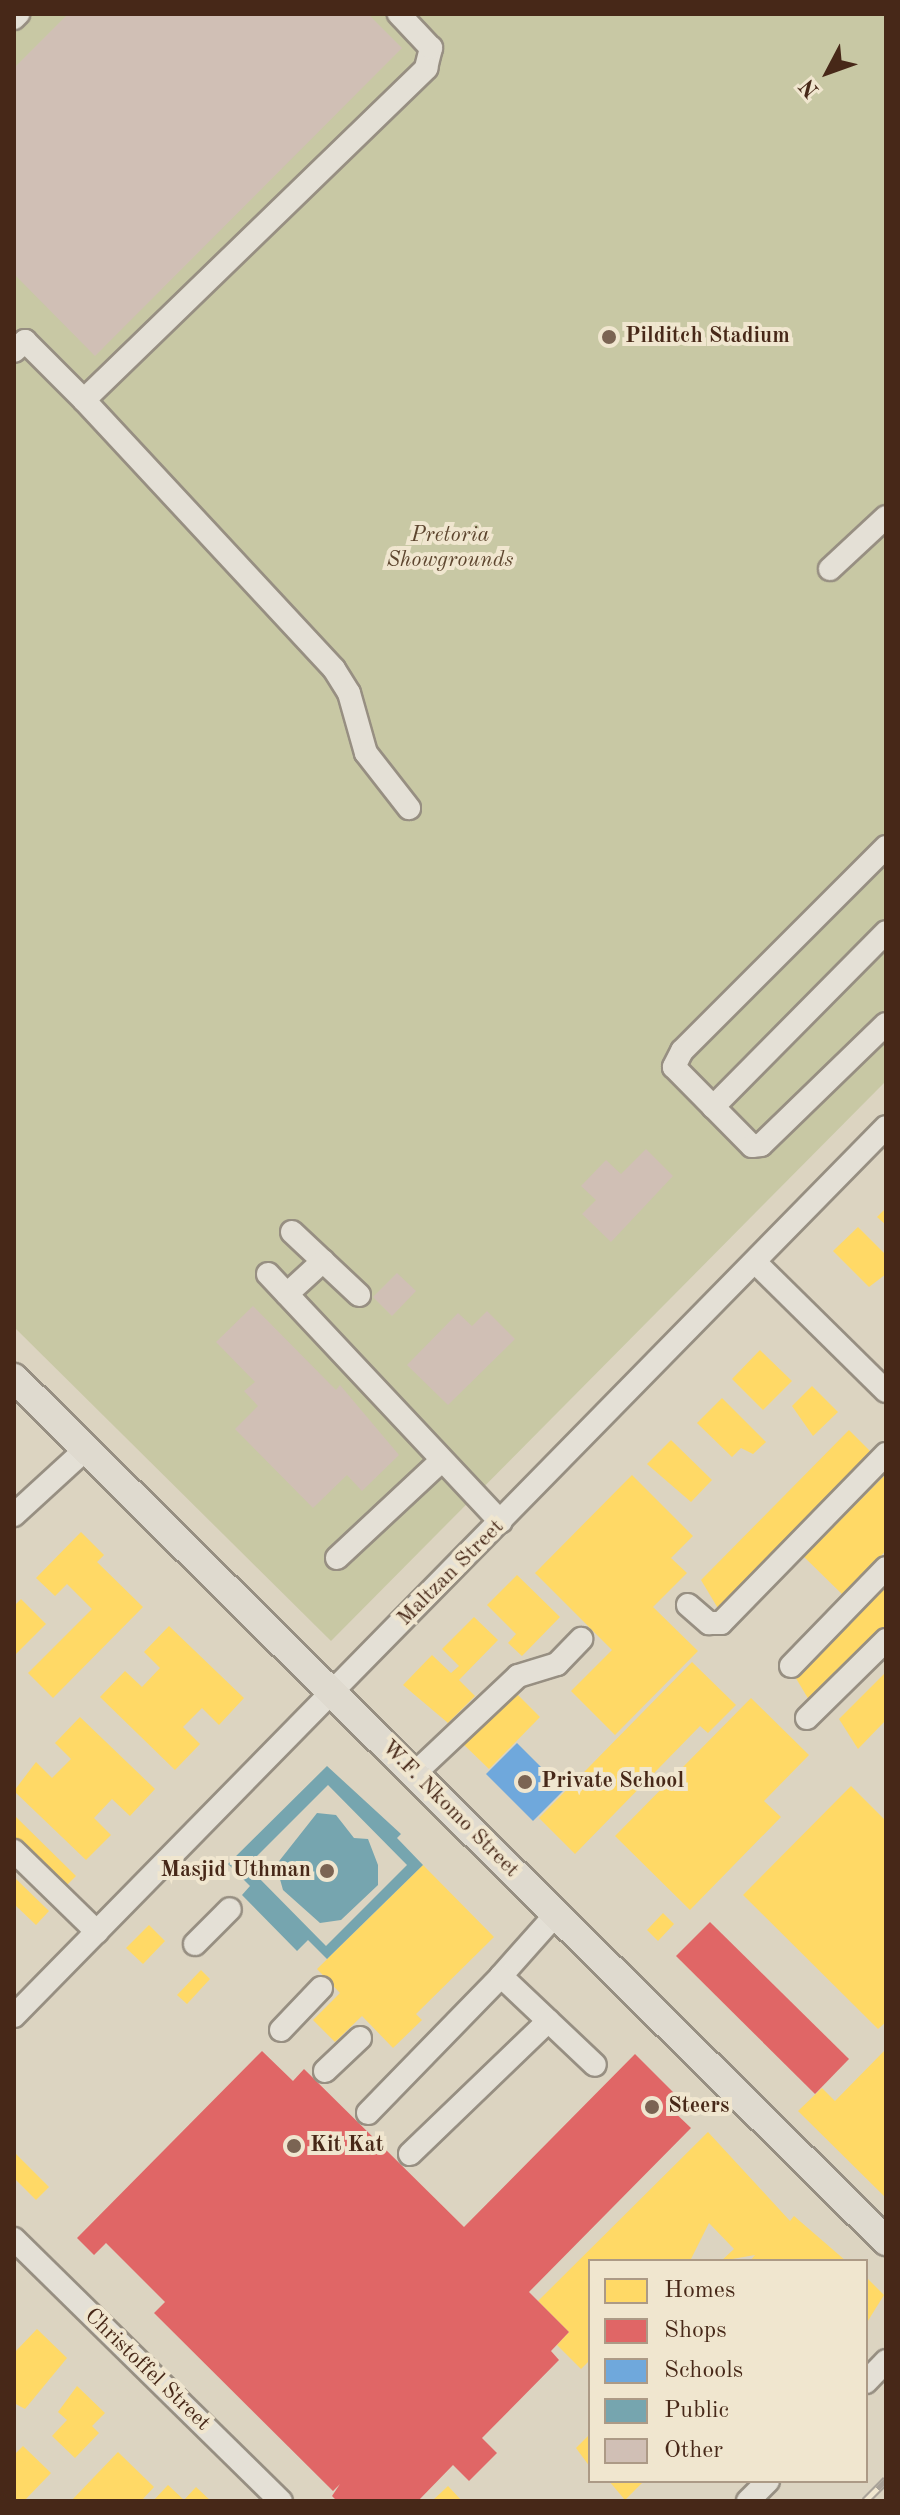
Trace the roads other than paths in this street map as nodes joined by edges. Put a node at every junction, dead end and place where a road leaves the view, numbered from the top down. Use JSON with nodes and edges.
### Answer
{"nodes":[{"id":1,"x":399,"y":14,"type":"edge"},
{"id":2,"x":18,"y":340,"type":"edge"},
{"id":3,"x":84,"y":400,"type":"junction"},
{"id":4,"x":886,"y":517,"type":"edge"},
{"id":5,"x":830,"y":569,"type":"dead end"},
{"id":6,"x":409,"y":808,"type":"dead end"},
{"id":7,"x":886,"y":847,"type":"edge"},
{"id":8,"x":886,"y":932,"type":"edge"},
{"id":9,"x":886,"y":1024,"type":"edge"},
{"id":10,"x":713,"y":1107,"type":"junction"},
{"id":11,"x":886,"y":1127,"type":"edge"},
{"id":12,"x":292,"y":1232,"type":"dead end"},
{"id":13,"x":323,"y":1261,"type":"junction"},
{"id":14,"x":756,"y":1263,"type":"junction"},
{"id":15,"x":268,"y":1274,"type":"dead end"},
{"id":16,"x":287,"y":1294,"type":"junction"},
{"id":17,"x":359,"y":1295,"type":"dead end"},
{"id":18,"x":886,"y":1391,"type":"edge"},
{"id":19,"x":19,"y":1392,"type":"edge"},
{"id":20,"x":86,"y":1449,"type":"junction"},
{"id":21,"x":886,"y":1454,"type":"edge"},
{"id":22,"x":441,"y":1461,"type":"junction"},
{"id":23,"x":14,"y":1515,"type":"edge"},
{"id":24,"x":501,"y":1522,"type":"junction"},
{"id":25,"x":337,"y":1558,"type":"dead end"},
{"id":26,"x":886,"y":1568,"type":"edge"},
{"id":27,"x":688,"y":1605,"type":"dead end"},
{"id":28,"x":581,"y":1639,"type":"dead end"},
{"id":29,"x":886,"y":1640,"type":"edge"},
{"id":30,"x":791,"y":1666,"type":"dead end"},
{"id":31,"x":332,"y":1693,"type":"junction"},
{"id":32,"x":807,"y":1718,"type":"dead end"},
{"id":33,"x":414,"y":1774,"type":"junction"},
{"id":34,"x":14,"y":1851,"type":"edge"},
{"id":35,"x":230,"y":1909,"type":"dead end"},
{"id":36,"x":556,"y":1914,"type":"junction"},
{"id":37,"x":97,"y":1932,"type":"junction"},
{"id":38,"x":195,"y":1944,"type":"dead end"},
{"id":39,"x":501,"y":1976,"type":"junction"},
{"id":40,"x":321,"y":1988,"type":"dead end"},
{"id":41,"x":14,"y":2016,"type":"edge"},
{"id":42,"x":548,"y":2021,"type":"junction"},
{"id":43,"x":281,"y":2030,"type":"dead end"},
{"id":44,"x":360,"y":2038,"type":"dead end"},
{"id":45,"x":595,"y":2065,"type":"dead end"},
{"id":46,"x":325,"y":2071,"type":"dead end"},
{"id":47,"x":368,"y":2113,"type":"dead end"},
{"id":48,"x":410,"y":2154,"type":"dead end"},
{"id":49,"x":14,"y":2239,"type":"edge"},
{"id":50,"x":886,"y":2241,"type":"edge"},
{"id":51,"x":886,"y":2361,"type":"edge"},
{"id":52,"x":868,"y":2380,"type":"edge"},
{"id":53,"x":766,"y":2483,"type":"edge"},
{"id":54,"x":281,"y":2501,"type":"edge"},
{"id":55,"x":748,"y":2501,"type":"edge"}],
"edges":[{"from":1,"to":3,"type":"street"},
{"from":2,"to":3,"type":"street"},
{"from":3,"to":6,"type":"street"},
{"from":4,"to":5,"type":"street"},
{"from":7,"to":10,"type":"street"},
{"from":8,"to":10,"type":"street"},
{"from":9,"to":10,"type":"street"},
{"from":11,"to":14,"type":"street","name":"Maltzan Street"},
{"from":12,"to":13,"type":"street"},
{"from":13,"to":16,"type":"street"},
{"from":13,"to":17,"type":"street"},
{"from":14,"to":18,"type":"street"},
{"from":14,"to":24,"type":"street","name":"Maltzan Street"},
{"from":15,"to":16,"type":"street"},
{"from":16,"to":22,"type":"street"},
{"from":19,"to":20,"type":"main road","name":"W.F. Nkomo Street"},
{"from":20,"to":23,"type":"street"},
{"from":20,"to":31,"type":"main road","name":"W.F. Nkomo Street"},
{"from":21,"to":27,"type":"street"},
{"from":22,"to":24,"type":"street"},
{"from":22,"to":25,"type":"street"},
{"from":24,"to":31,"type":"street","name":"Maltzan Street"},
{"from":26,"to":30,"type":"street"},
{"from":28,"to":33,"type":"street"},
{"from":29,"to":32,"type":"street"},
{"from":31,"to":33,"type":"main road","name":"W.F. Nkomo Street"},
{"from":31,"to":37,"type":"street","name":"Maltzan Street"},
{"from":33,"to":36,"type":"main road","name":"W.F. Nkomo Street"},
{"from":34,"to":37,"type":"street"},
{"from":35,"to":38,"type":"street"},
{"from":36,"to":39,"type":"street"},
{"from":36,"to":50,"type":"main road","name":"W.F. Nkomo Street"},
{"from":37,"to":41,"type":"street","name":"Maltzan Street"},
{"from":39,"to":42,"type":"street"},
{"from":39,"to":47,"type":"street"},
{"from":40,"to":43,"type":"street"},
{"from":42,"to":45,"type":"street"},
{"from":42,"to":48,"type":"street"},
{"from":44,"to":46,"type":"street"},
{"from":49,"to":54,"type":"street","name":"Christoffel Street"},
{"from":51,"to":52,"type":"street"},
{"from":53,"to":55,"type":"street"}]}
